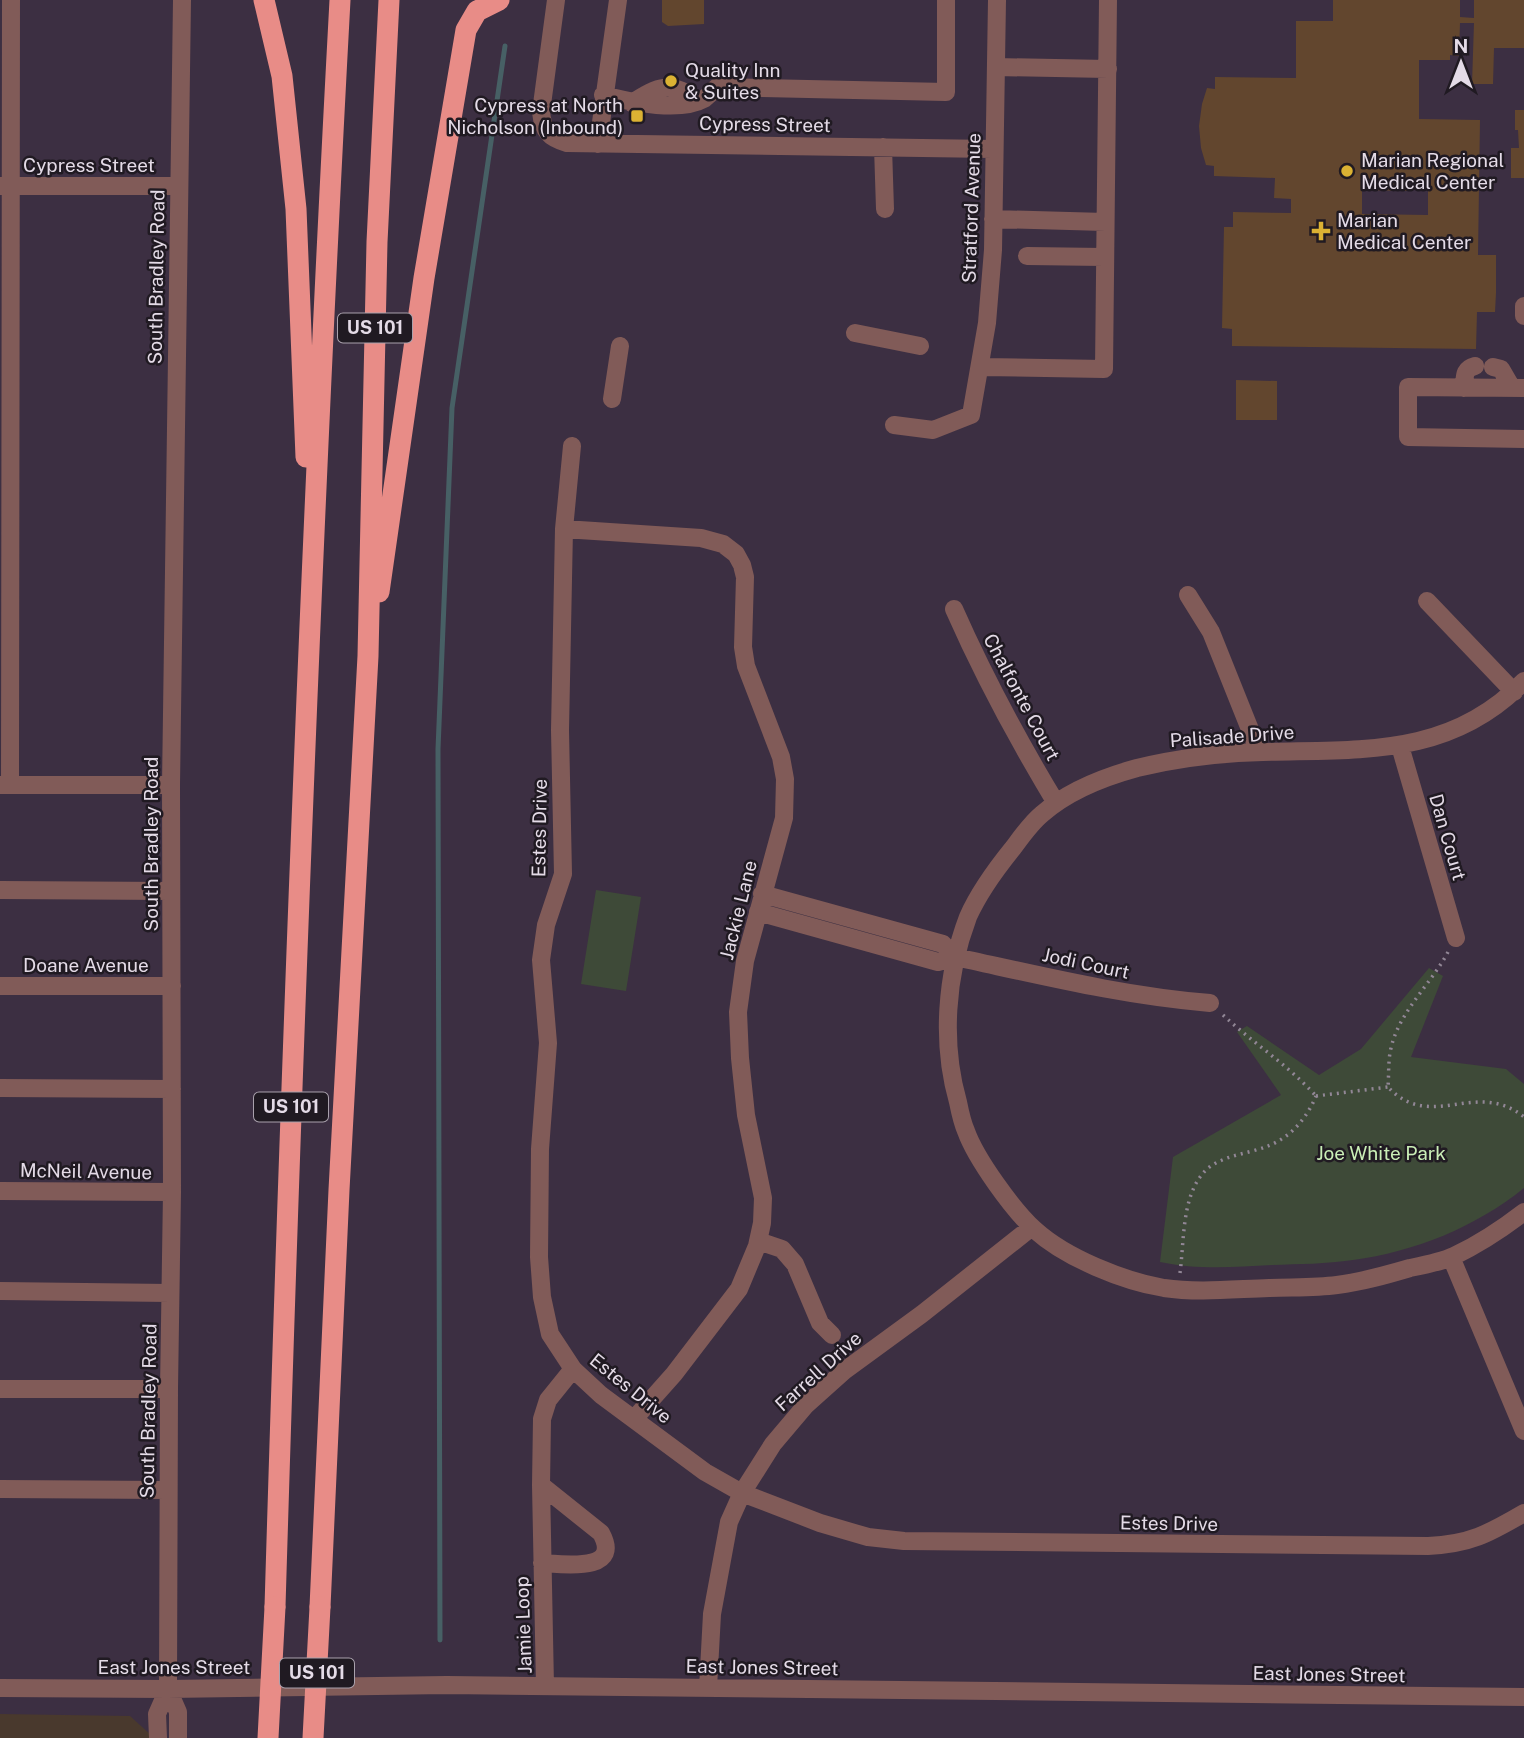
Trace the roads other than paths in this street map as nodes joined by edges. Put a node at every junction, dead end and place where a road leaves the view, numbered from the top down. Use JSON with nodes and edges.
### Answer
{"nodes":[{"id":1,"x":11,"y":0,"type":"edge"},
{"id":2,"x":182,"y":0,"type":"edge"},
{"id":3,"x":264,"y":0,"type":"edge"},
{"id":4,"x":340,"y":0,"type":"edge"},
{"id":5,"x":389,"y":0,"type":"edge"},
{"id":6,"x":499,"y":0,"type":"edge"},
{"id":7,"x":556,"y":0,"type":"edge"},
{"id":8,"x":618,"y":0,"type":"edge"},
{"id":9,"x":946,"y":0,"type":"edge"},
{"id":10,"x":997,"y":0,"type":"edge"},
{"id":11,"x":1108,"y":0,"type":"edge"},
{"id":12,"x":996,"y":67,"type":"junction"},
{"id":13,"x":1108,"y":69,"type":"junction"},
{"id":14,"x":603,"y":95,"type":"junction"},
{"id":15,"x":598,"y":144,"type":"junction"},
{"id":16,"x":883,"y":146,"type":"junction"},
{"id":17,"x":993,"y":149,"type":"junction"},
{"id":18,"x":5,"y":186,"type":"edge"},
{"id":19,"x":178,"y":186,"type":"junction"},
{"id":20,"x":885,"y":209,"type":"dead end"},
{"id":21,"x":993,"y":219,"type":"junction"},
{"id":22,"x":1105,"y":222,"type":"junction"},
{"id":23,"x":1027,"y":256,"type":"dead end"},
{"id":24,"x":1104,"y":257,"type":"junction"},
{"id":25,"x":1524,"y":306,"type":"edge"},
{"id":26,"x":1524,"y":316,"type":"edge"},
{"id":27,"x":855,"y":333,"type":"dead end"},
{"id":28,"x":620,"y":346,"type":"dead end"},
{"id":29,"x":920,"y":346,"type":"dead end"},
{"id":30,"x":981,"y":367,"type":"junction"},
{"id":31,"x":1464,"y":388,"type":"junction"},
{"id":32,"x":1518,"y":388,"type":"edge"},
{"id":33,"x":612,"y":399,"type":"dead end"},
{"id":34,"x":894,"y":425,"type":"dead end"},
{"id":35,"x":1524,"y":439,"type":"edge"},
{"id":36,"x":572,"y":446,"type":"dead end"},
{"id":37,"x":564,"y":529,"type":"junction"},
{"id":38,"x":1188,"y":595,"type":"dead end"},
{"id":39,"x":1427,"y":601,"type":"dead end"},
{"id":40,"x":311,"y":607,"type":"junction"},
{"id":41,"x":954,"y":609,"type":"dead end"},
{"id":42,"x":368,"y":656,"type":"junction"},
{"id":43,"x":1519,"y":687,"type":"edge"},
{"id":44,"x":1400,"y":746,"type":"junction"},
{"id":45,"x":1258,"y":752,"type":"junction"},
{"id":46,"x":5,"y":785,"type":"edge"},
{"id":47,"x":171,"y":785,"type":"junction"},
{"id":48,"x":1056,"y":803,"type":"junction"},
{"id":49,"x":0,"y":890,"type":"edge"},
{"id":50,"x":171,"y":891,"type":"junction"},
{"id":51,"x":762,"y":894,"type":"junction"},
{"id":52,"x":758,"y":912,"type":"junction"},
{"id":53,"x":1456,"y":938,"type":"road end"},
{"id":54,"x":955,"y":957,"type":"junction"},
{"id":55,"x":0,"y":986,"type":"edge"},
{"id":56,"x":172,"y":986,"type":"junction"},
{"id":57,"x":1210,"y":1003,"type":"road end"},
{"id":58,"x":0,"y":1088,"type":"edge"},
{"id":59,"x":172,"y":1089,"type":"junction"},
{"id":60,"x":0,"y":1191,"type":"edge"},
{"id":61,"x":172,"y":1192,"type":"junction"},
{"id":62,"x":1524,"y":1212,"type":"edge"},
{"id":63,"x":1031,"y":1227,"type":"junction"},
{"id":64,"x":758,"y":1241,"type":"junction"},
{"id":65,"x":1451,"y":1257,"type":"junction"},
{"id":66,"x":0,"y":1292,"type":"edge"},
{"id":67,"x":170,"y":1293,"type":"junction"},
{"id":68,"x":832,"y":1335,"type":"dead end"},
{"id":69,"x":573,"y":1369,"type":"junction"},
{"id":70,"x":0,"y":1389,"type":"edge"},
{"id":71,"x":169,"y":1389,"type":"junction"},
{"id":72,"x":634,"y":1419,"type":"junction"},
{"id":73,"x":1524,"y":1431,"type":"edge"},
{"id":74,"x":541,"y":1485,"type":"junction"},
{"id":75,"x":0,"y":1489,"type":"edge"},
{"id":76,"x":168,"y":1490,"type":"junction"},
{"id":77,"x":742,"y":1493,"type":"junction"},
{"id":78,"x":1524,"y":1513,"type":"edge"},
{"id":79,"x":542,"y":1563,"type":"junction"},
{"id":80,"x":545,"y":1686,"type":"junction"},
{"id":81,"x":0,"y":1688,"type":"edge"},
{"id":82,"x":708,"y":1688,"type":"junction"},
{"id":83,"x":168,"y":1689,"type":"junction"},
{"id":84,"x":1524,"y":1697,"type":"edge"},
{"id":85,"x":158,"y":1738,"type":"edge"},
{"id":86,"x":178,"y":1738,"type":"edge"},
{"id":87,"x":268,"y":1738,"type":"edge"},
{"id":88,"x":313,"y":1738,"type":"edge"}],
"edges":[{"from":1,"to":18,"type":"street"},
{"from":2,"to":19,"type":"street","name":"South Bradley Road"},
{"from":3,"to":40,"type":"highway"},
{"from":4,"to":40,"type":"highway","number":"US 101"},
{"from":5,"to":42,"type":"highway","number":"US 101"},
{"from":6,"to":42,"type":"highway"},
{"from":7,"to":15,"type":"street","name":"Cypress Street"},
{"from":8,"to":14,"type":"street"},
{"from":9,"to":14,"type":"street"},
{"from":10,"to":12,"type":"street","name":"Stratford Avenue"},
{"from":11,"to":13,"type":"street"},
{"from":12,"to":13,"type":"street"},
{"from":12,"to":17,"type":"street","name":"Stratford Avenue"},
{"from":13,"to":22,"type":"street"},
{"from":14,"to":15,"type":"street"},
{"from":15,"to":16,"type":"street","name":"Cypress Street"},
{"from":16,"to":17,"type":"street","name":"Cypress Street"},
{"from":16,"to":20,"type":"street"},
{"from":17,"to":21,"type":"street","name":"Stratford Avenue"},
{"from":18,"to":19,"type":"street","name":"Cypress Street"},
{"from":18,"to":46,"type":"street"},
{"from":19,"to":47,"type":"street","name":"South Bradley Road"},
{"from":21,"to":22,"type":"street"},
{"from":21,"to":30,"type":"street","name":"Stratford Avenue"},
{"from":22,"to":24,"type":"street"},
{"from":23,"to":24,"type":"street"},
{"from":24,"to":30,"type":"street"},
{"from":25,"to":26,"type":"street"},
{"from":27,"to":29,"type":"street"},
{"from":28,"to":33,"type":"street"},
{"from":30,"to":34,"type":"street","name":"Stratford Avenue"},
{"from":31,"to":32,"type":"street"},
{"from":31,"to":32,"type":"street"},
{"from":31,"to":35,"type":"street"},
{"from":36,"to":37,"type":"street","name":"Estes Drive"},
{"from":37,"to":51,"type":"street","name":"Jackie Lane"},
{"from":37,"to":69,"type":"street","name":"Estes Drive"},
{"from":38,"to":45,"type":"street"},
{"from":39,"to":43,"type":"street"},
{"from":40,"to":87,"type":"highway","number":"US 101","bridge":true},
{"from":41,"to":48,"type":"street","name":"Chalfonte Court"},
{"from":42,"to":88,"type":"highway","number":"US 101","bridge":true},
{"from":43,"to":44,"type":"street","name":"Palisade Drive"},
{"from":44,"to":45,"type":"street","name":"Palisade Drive"},
{"from":44,"to":53,"type":"street","name":"Dan Court"},
{"from":45,"to":48,"type":"street","name":"Palisade Drive"},
{"from":46,"to":47,"type":"street"},
{"from":47,"to":50,"type":"street","name":"South Bradley Road"},
{"from":48,"to":54,"type":"street","name":"Palisade Drive"},
{"from":49,"to":50,"type":"street"},
{"from":50,"to":56,"type":"street","name":"South Bradley Road"},
{"from":51,"to":52,"type":"street","name":"Jackie Lane"},
{"from":51,"to":54,"type":"street","name":"Jodi Court"},
{"from":52,"to":54,"type":"street","name":"Jodi Court"},
{"from":52,"to":64,"type":"street","name":"Jackie Lane"},
{"from":54,"to":57,"type":"street","name":"Jodi Court"},
{"from":54,"to":63,"type":"street","name":"Palisade Drive"},
{"from":55,"to":56,"type":"street","name":"Doane Avenue"},
{"from":56,"to":59,"type":"street","name":"South Bradley Road"},
{"from":58,"to":59,"type":"street"},
{"from":59,"to":61,"type":"street","name":"South Bradley Road"},
{"from":60,"to":61,"type":"street","name":"McNeil Avenue"},
{"from":61,"to":67,"type":"street","name":"South Bradley Road"},
{"from":62,"to":65,"type":"street","name":"Palisade Drive"},
{"from":63,"to":65,"type":"street","name":"Palisade Drive"},
{"from":63,"to":77,"type":"street","name":"Farrell Drive"},
{"from":64,"to":68,"type":"street"},
{"from":64,"to":72,"type":"street","name":"Jackie Lane"},
{"from":65,"to":73,"type":"street"},
{"from":66,"to":67,"type":"street"},
{"from":67,"to":71,"type":"street","name":"South Bradley Road"},
{"from":69,"to":72,"type":"street","name":"Estes Drive"},
{"from":69,"to":74,"type":"street","name":"Jamie Loop"},
{"from":70,"to":71,"type":"street"},
{"from":71,"to":76,"type":"street","name":"South Bradley Road"},
{"from":72,"to":77,"type":"street","name":"Estes Drive"},
{"from":74,"to":79,"type":"street","name":"Jamie Loop"},
{"from":74,"to":79,"type":"street","name":"Jamie Loop"},
{"from":75,"to":76,"type":"street"},
{"from":76,"to":83,"type":"street","name":"South Bradley Road"},
{"from":77,"to":78,"type":"street","name":"Estes Drive"},
{"from":77,"to":82,"type":"street","name":"Farrell Drive"},
{"from":79,"to":80,"type":"street","name":"Jamie Loop"},
{"from":80,"to":82,"type":"street","name":"East Jones Street"},
{"from":80,"to":83,"type":"street","name":"East Jones Street"},
{"from":81,"to":83,"type":"street","name":"East Jones Street"},
{"from":82,"to":84,"type":"street","name":"East Jones Street"},
{"from":83,"to":85,"type":"street","name":"South Bradley Road"},
{"from":83,"to":86,"type":"street","name":"South Bradley Road"}]}
